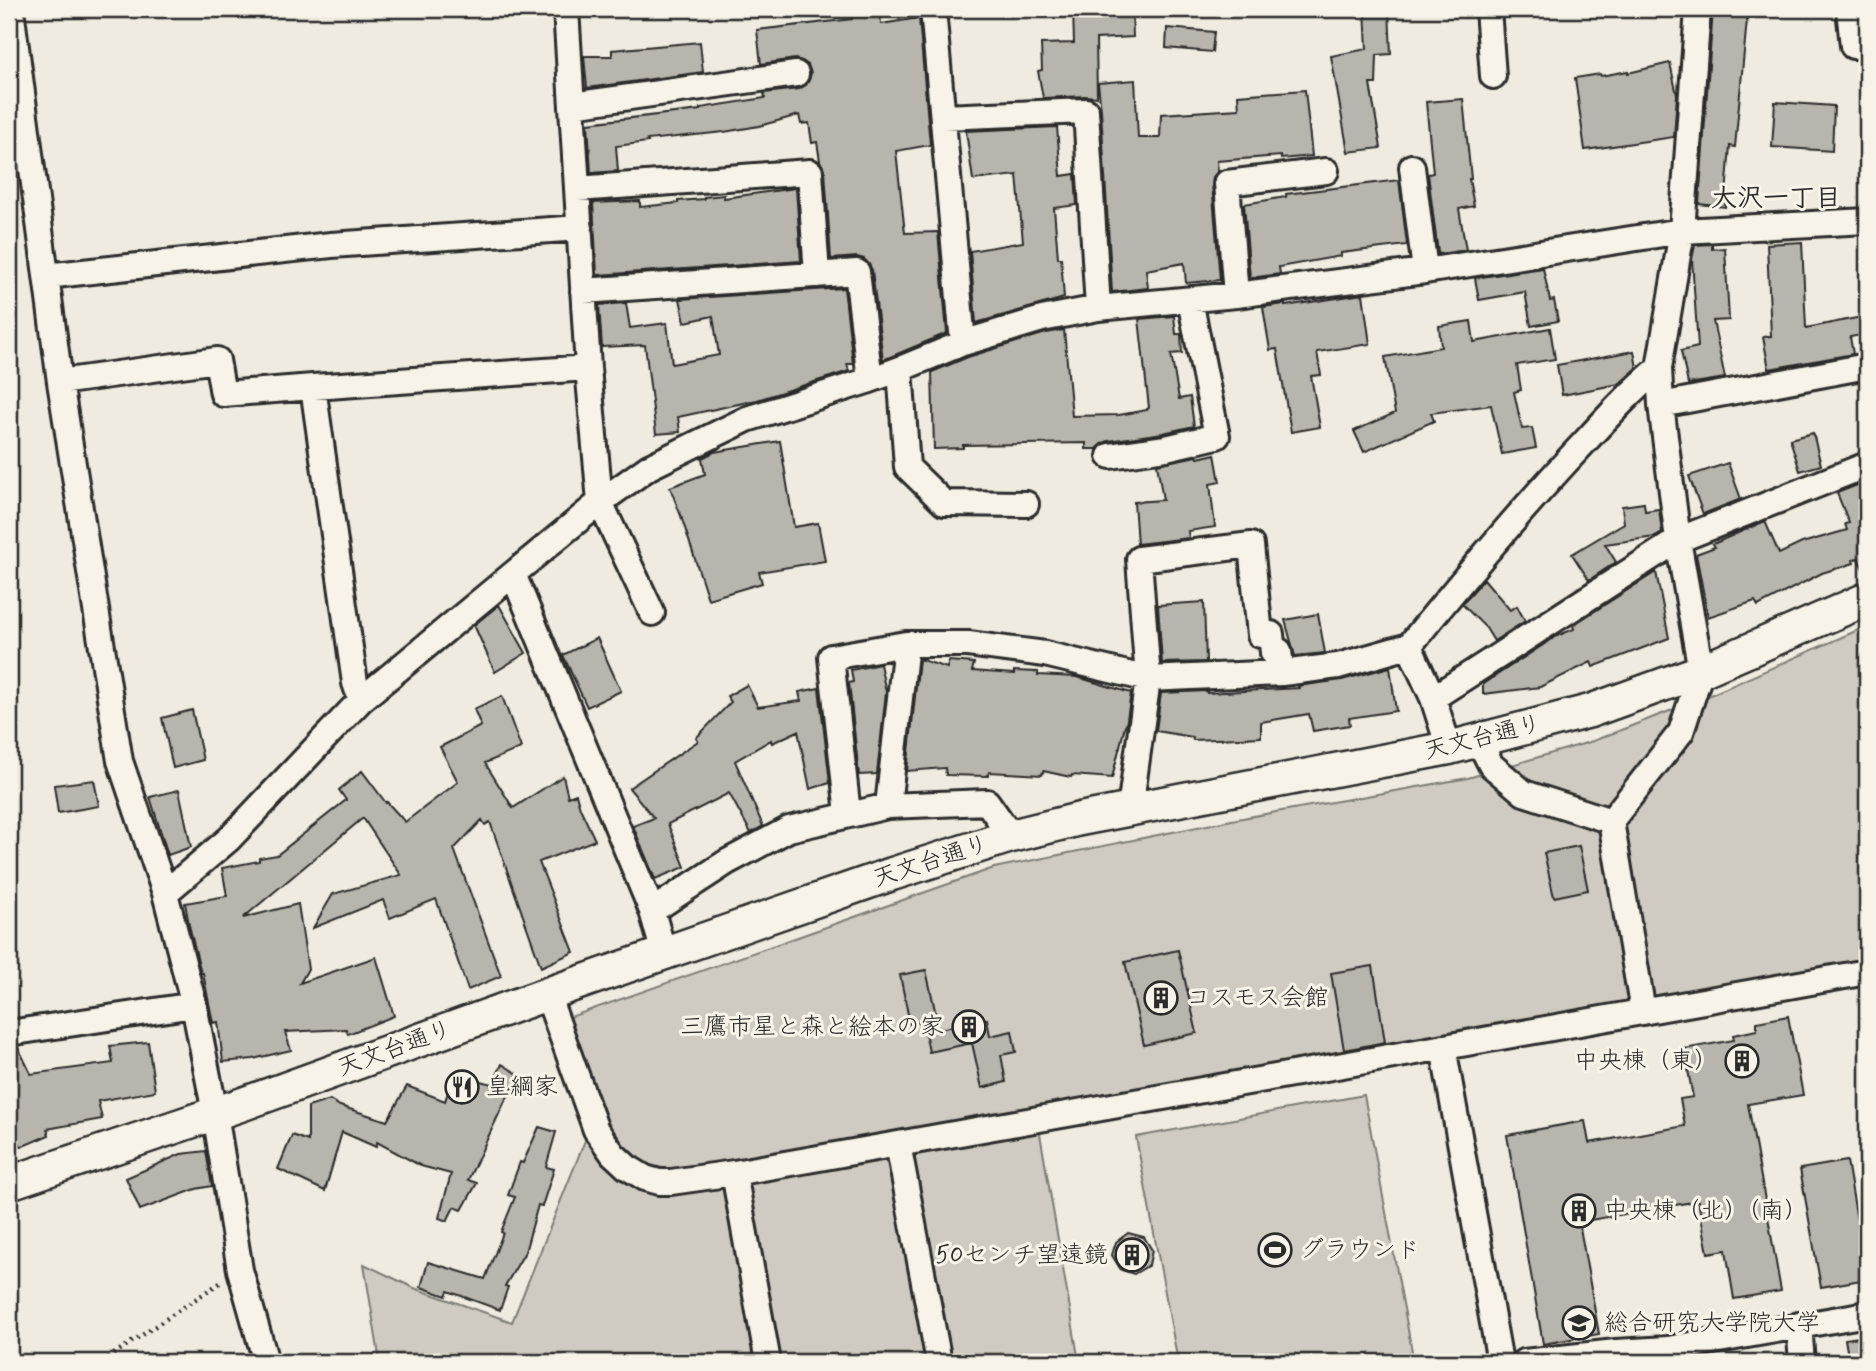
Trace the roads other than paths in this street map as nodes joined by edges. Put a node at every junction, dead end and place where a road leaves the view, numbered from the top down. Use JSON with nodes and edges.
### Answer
{"nodes":[{"id":1,"x":11,"y":9,"type":"edge"},
{"id":2,"x":566,"y":9,"type":"edge"},
{"id":3,"x":933,"y":9,"type":"edge"},
{"id":4,"x":1488,"y":9,"type":"edge"},
{"id":5,"x":1698,"y":9,"type":"edge"},
{"id":6,"x":1856,"y":15,"type":"edge"},
{"id":7,"x":1853,"y":46,"type":"dead end"},
{"id":8,"x":796,"y":74,"type":"dead end"},
{"id":9,"x":1493,"y":76,"type":"dead end"},
{"id":10,"x":572,"y":105,"type":"junction"},
{"id":11,"x":943,"y":117,"type":"junction"},
{"id":12,"x":18,"y":128,"type":"edge"},
{"id":13,"x":1412,"y":167,"type":"dead end"},
{"id":14,"x":1325,"y":171,"type":"dead end"},
{"id":15,"x":577,"y":190,"type":"junction"},
{"id":16,"x":1867,"y":221,"type":"edge"},
{"id":17,"x":580,"y":228,"type":"junction"},
{"id":18,"x":1682,"y":231,"type":"junction"},
{"id":19,"x":1425,"y":271,"type":"junction"},
{"id":20,"x":817,"y":275,"type":"junction"},
{"id":21,"x":46,"y":276,"type":"junction"},
{"id":22,"x":583,"y":291,"type":"junction"},
{"id":23,"x":1236,"y":295,"type":"junction"},
{"id":24,"x":1190,"y":300,"type":"junction"},
{"id":25,"x":1098,"y":308,"type":"junction"},
{"id":26,"x":963,"y":343,"type":"junction"},
{"id":27,"x":1867,"y":366,"type":"edge"},
{"id":28,"x":587,"y":368,"type":"junction"},
{"id":29,"x":1659,"y":368,"type":"junction"},
{"id":30,"x":900,"y":369,"type":"junction"},
{"id":31,"x":870,"y":380,"type":"junction"},
{"id":32,"x":60,"y":382,"type":"junction"},
{"id":33,"x":313,"y":387,"type":"junction"},
{"id":34,"x":1661,"y":405,"type":"junction"},
{"id":35,"x":1110,"y":456,"type":"dead end"},
{"id":36,"x":1867,"y":465,"type":"edge"},
{"id":37,"x":600,"y":502,"type":"junction"},
{"id":38,"x":1026,"y":504,"type":"dead end"},
{"id":39,"x":1678,"y":540,"type":"junction"},
{"id":40,"x":513,"y":574,"type":"junction"},
{"id":41,"x":1867,"y":600,"type":"edge"},
{"id":42,"x":652,"y":613,"type":"dead end"},
{"id":43,"x":906,"y":644,"type":"junction"},
{"id":44,"x":1409,"y":646,"type":"junction"},
{"id":45,"x":1702,"y":671,"type":"junction"},
{"id":46,"x":1282,"y":673,"type":"junction"},
{"id":47,"x":1148,"y":679,"type":"junction"},
{"id":48,"x":1433,"y":698,"type":"junction"},
{"id":49,"x":361,"y":700,"type":"junction"},
{"id":50,"x":1479,"y":741,"type":"junction"},
{"id":51,"x":1449,"y":748,"type":"junction"},
{"id":52,"x":888,"y":806,"type":"junction"},
{"id":53,"x":1130,"y":809,"type":"junction"},
{"id":54,"x":848,"y":814,"type":"junction"},
{"id":55,"x":1611,"y":821,"type":"junction"},
{"id":56,"x":1011,"y":836,"type":"junction"},
{"id":57,"x":165,"y":893,"type":"junction"},
{"id":58,"x":653,"y":911,"type":"junction"},
{"id":59,"x":664,"y":954,"type":"junction"},
{"id":60,"x":1867,"y":972,"type":"edge"},
{"id":61,"x":547,"y":994,"type":"junction"},
{"id":62,"x":194,"y":1005,"type":"junction"},
{"id":63,"x":1643,"y":1012,"type":"junction"},
{"id":64,"x":9,"y":1033,"type":"edge"},
{"id":65,"x":1443,"y":1047,"type":"junction"},
{"id":66,"x":215,"y":1113,"type":"junction"},
{"id":67,"x":898,"y":1144,"type":"junction"},
{"id":68,"x":734,"y":1173,"type":"junction"},
{"id":69,"x":9,"y":1183,"type":"edge"},
{"id":70,"x":1867,"y":1314,"type":"edge"},
{"id":71,"x":1798,"y":1325,"type":"junction"},
{"id":72,"x":266,"y":1362,"type":"edge"},
{"id":73,"x":768,"y":1362,"type":"edge"},
{"id":74,"x":939,"y":1362,"type":"edge"},
{"id":75,"x":1500,"y":1362,"type":"edge"},
{"id":76,"x":1524,"y":1362,"type":"edge"},
{"id":77,"x":1802,"y":1362,"type":"edge"}],
"edges":[{"from":1,"to":12,"type":"street"},
{"from":2,"to":10,"type":"street"},
{"from":3,"to":11,"type":"street"},
{"from":4,"to":9,"type":"street"},
{"from":5,"to":18,"type":"street"},
{"from":6,"to":7,"type":"street"},
{"from":8,"to":10,"type":"street"},
{"from":10,"to":15,"type":"street"},
{"from":11,"to":25,"type":"street"},
{"from":11,"to":26,"type":"street"},
{"from":12,"to":21,"type":"street"},
{"from":13,"to":19,"type":"street"},
{"from":14,"to":23,"type":"street"},
{"from":15,"to":17,"type":"street"},
{"from":15,"to":20,"type":"street"},
{"from":16,"to":18,"type":"street"},
{"from":17,"to":21,"type":"street"},
{"from":17,"to":22,"type":"street"},
{"from":18,"to":19,"type":"street"},
{"from":18,"to":29,"type":"street"},
{"from":19,"to":23,"type":"street"},
{"from":20,"to":22,"type":"street"},
{"from":20,"to":31,"type":"street"},
{"from":21,"to":32,"type":"street"},
{"from":22,"to":28,"type":"street"},
{"from":23,"to":24,"type":"street"},
{"from":24,"to":25,"type":"street"},
{"from":24,"to":35,"type":"street"},
{"from":25,"to":26,"type":"street"},
{"from":26,"to":30,"type":"street"},
{"from":27,"to":34,"type":"street"},
{"from":28,"to":33,"type":"street"},
{"from":28,"to":37,"type":"street"},
{"from":29,"to":34,"type":"street"},
{"from":29,"to":44,"type":"street"},
{"from":30,"to":31,"type":"street"},
{"from":30,"to":38,"type":"street"},
{"from":31,"to":37,"type":"street"},
{"from":32,"to":33,"type":"street"},
{"from":32,"to":57,"type":"street"},
{"from":33,"to":49,"type":"street"},
{"from":34,"to":39,"type":"street"},
{"from":36,"to":39,"type":"street"},
{"from":37,"to":40,"type":"street"},
{"from":37,"to":42,"type":"street"},
{"from":39,"to":45,"type":"street"},
{"from":39,"to":48,"type":"street"},
{"from":40,"to":49,"type":"street"},
{"from":40,"to":58,"type":"street"},
{"from":41,"to":45,"type":"main road","name":"天文台通り"},
{"from":43,"to":47,"type":"street"},
{"from":43,"to":52,"type":"street"},
{"from":43,"to":54,"type":"street"},
{"from":44,"to":46,"type":"street"},
{"from":44,"to":48,"type":"street"},
{"from":45,"to":50,"type":"main road","name":"天文台通り"},
{"from":45,"to":55,"type":"street"},
{"from":46,"to":47,"type":"street"},
{"from":46,"to":47,"type":"street"},
{"from":47,"to":53,"type":"street"},
{"from":48,"to":51,"type":"street"},
{"from":49,"to":57,"type":"street"},
{"from":50,"to":51,"type":"main road","name":"天文台通り"},
{"from":50,"to":55,"type":"street"},
{"from":51,"to":53,"type":"main road","name":"天文台通り"},
{"from":52,"to":54,"type":"street"},
{"from":52,"to":56,"type":"street"},
{"from":53,"to":56,"type":"main road","name":"天文台通り"},
{"from":54,"to":58,"type":"street"},
{"from":55,"to":63,"type":"street"},
{"from":56,"to":59,"type":"main road","name":"天文台通り"},
{"from":57,"to":62,"type":"street"},
{"from":58,"to":59,"type":"street"},
{"from":59,"to":61,"type":"main road","name":"天文台通り"},
{"from":60,"to":63,"type":"street"},
{"from":61,"to":66,"type":"main road","name":"天文台通り"},
{"from":61,"to":68,"type":"street"},
{"from":62,"to":64,"type":"street"},
{"from":62,"to":66,"type":"street"},
{"from":63,"to":65,"type":"street"},
{"from":65,"to":67,"type":"street"},
{"from":65,"to":75,"type":"street"},
{"from":66,"to":69,"type":"main road","name":"天文台通り"},
{"from":66,"to":72,"type":"street"},
{"from":67,"to":68,"type":"street"},
{"from":67,"to":74,"type":"street"},
{"from":68,"to":73,"type":"street"},
{"from":70,"to":71,"type":"street"},
{"from":71,"to":76,"type":"street"},
{"from":71,"to":77,"type":"street"}]}
